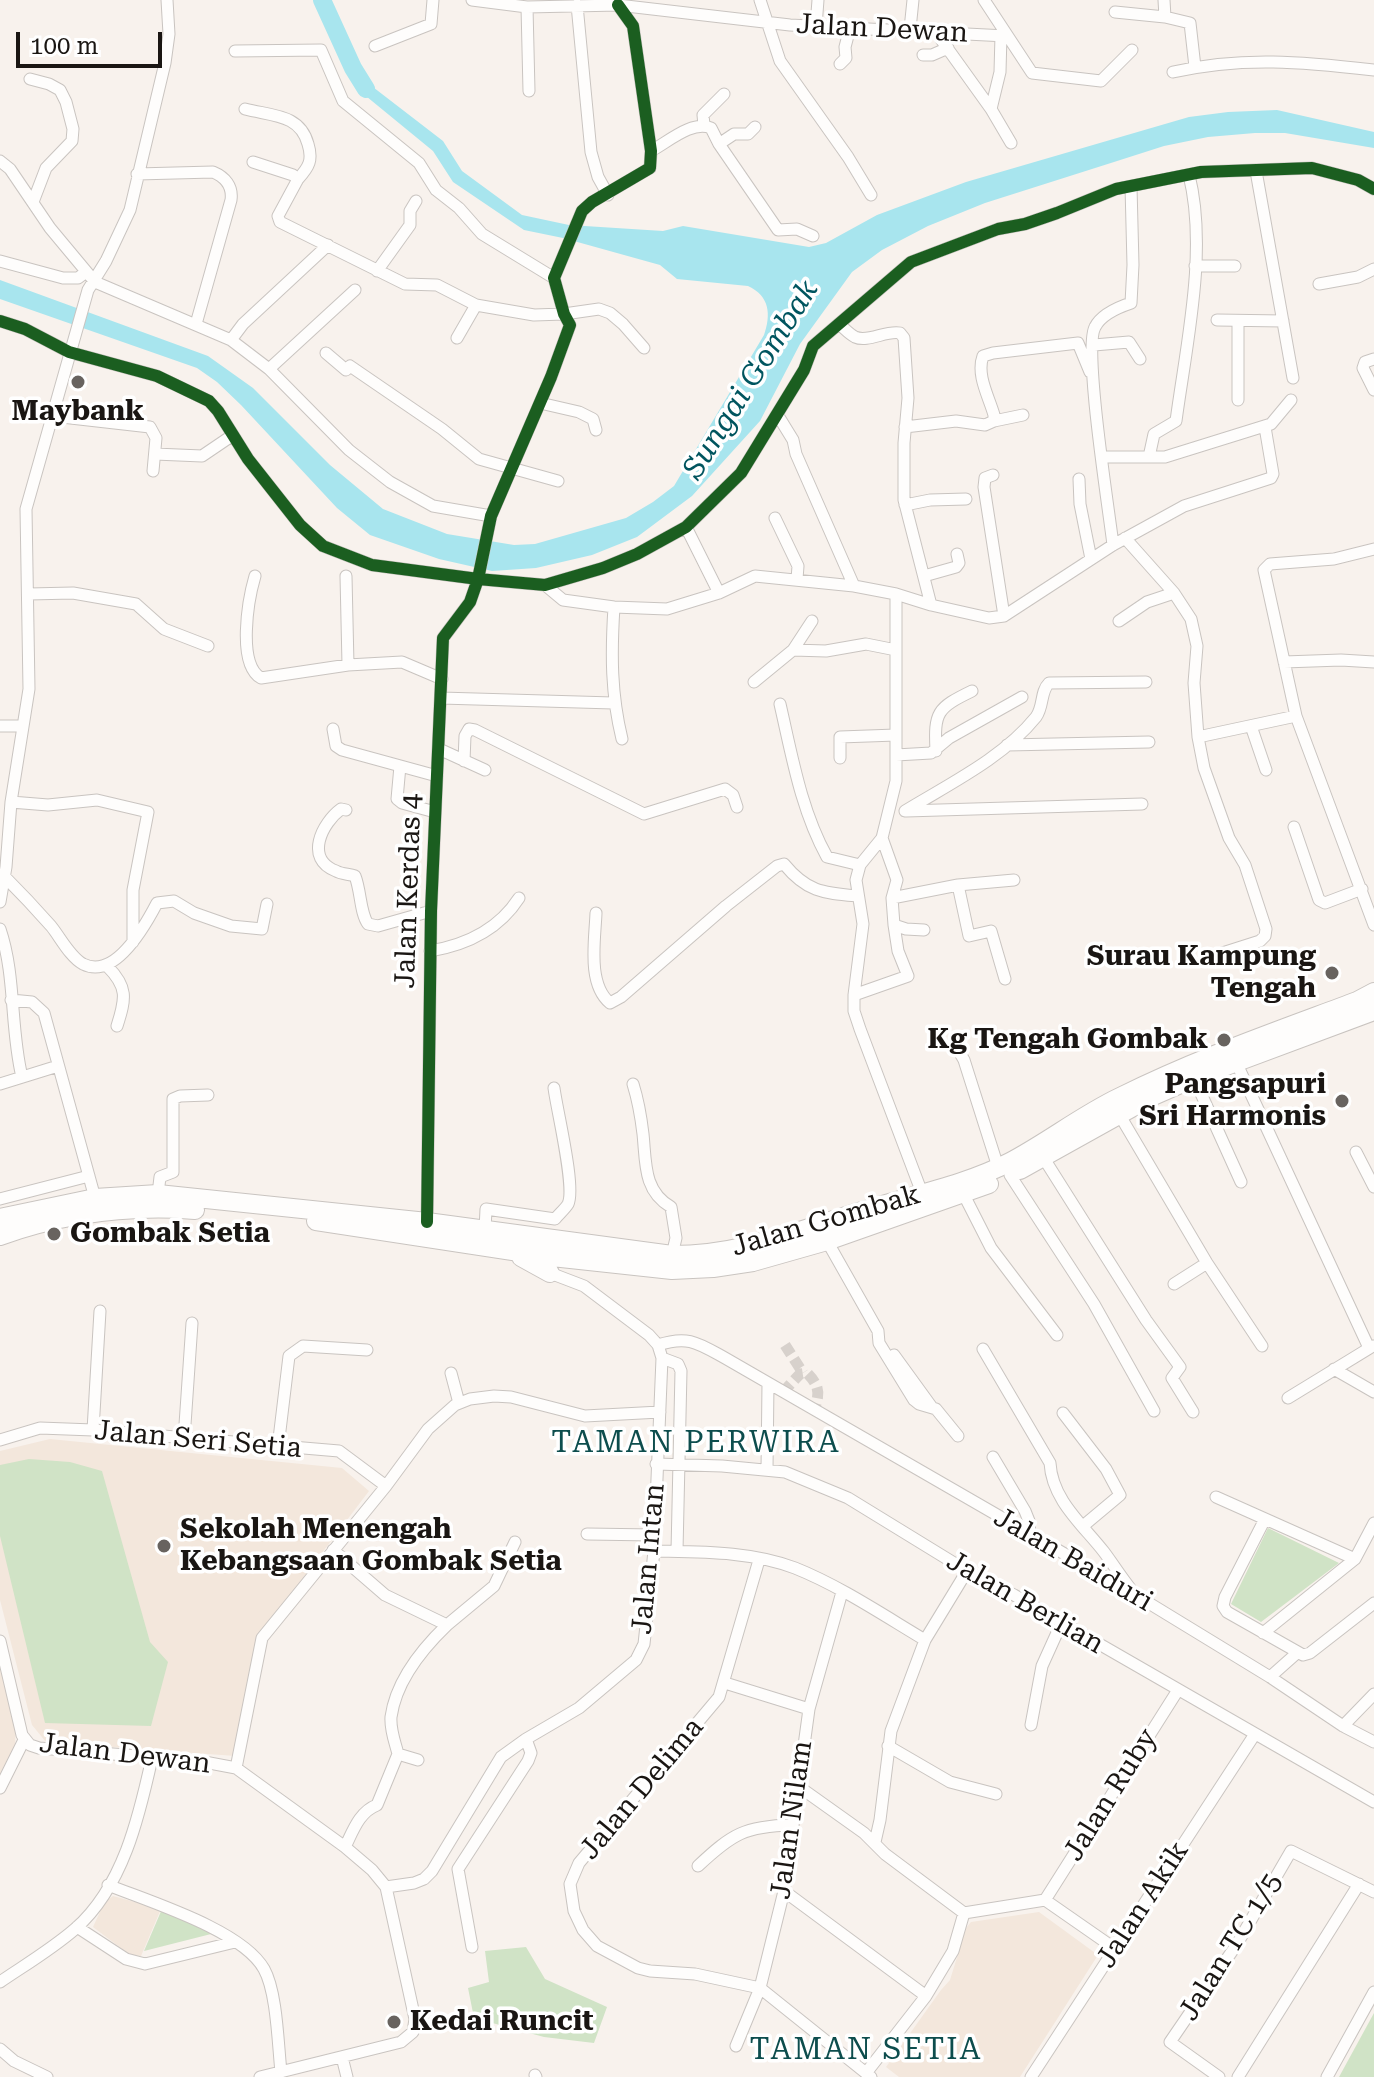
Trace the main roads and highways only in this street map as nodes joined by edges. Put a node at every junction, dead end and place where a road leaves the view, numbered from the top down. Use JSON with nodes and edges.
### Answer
{"nodes":[{"id":1,"x":1374,"y":992,"type":"edge"},
{"id":2,"x":1370,"y":1014,"type":"edge"},
{"id":3,"x":1004,"y":1171,"type":"junction"},
{"id":4,"x":0,"y":1218,"type":"edge"},
{"id":5,"x":0,"y":1236,"type":"edge"},
{"id":6,"x":574,"y":1251,"type":"junction"},
{"id":7,"x":552,"y":1256,"type":"junction"}],
"edges":[{"from":1,"to":3,"type":"main road","name":"Jalan Gombak"},
{"from":2,"to":3,"type":"main road","name":"Jalan Gombak"},
{"from":3,"to":6,"type":"main road","name":"Jalan Gombak"},
{"from":3,"to":6,"type":"main road","name":"Jalan Gombak"},
{"from":4,"to":7,"type":"main road","name":"Jalan Gombak"},
{"from":5,"to":7,"type":"main road","name":"Jalan Gombak"},
{"from":6,"to":7,"type":"main road","name":"Jalan Gombak"}]}
